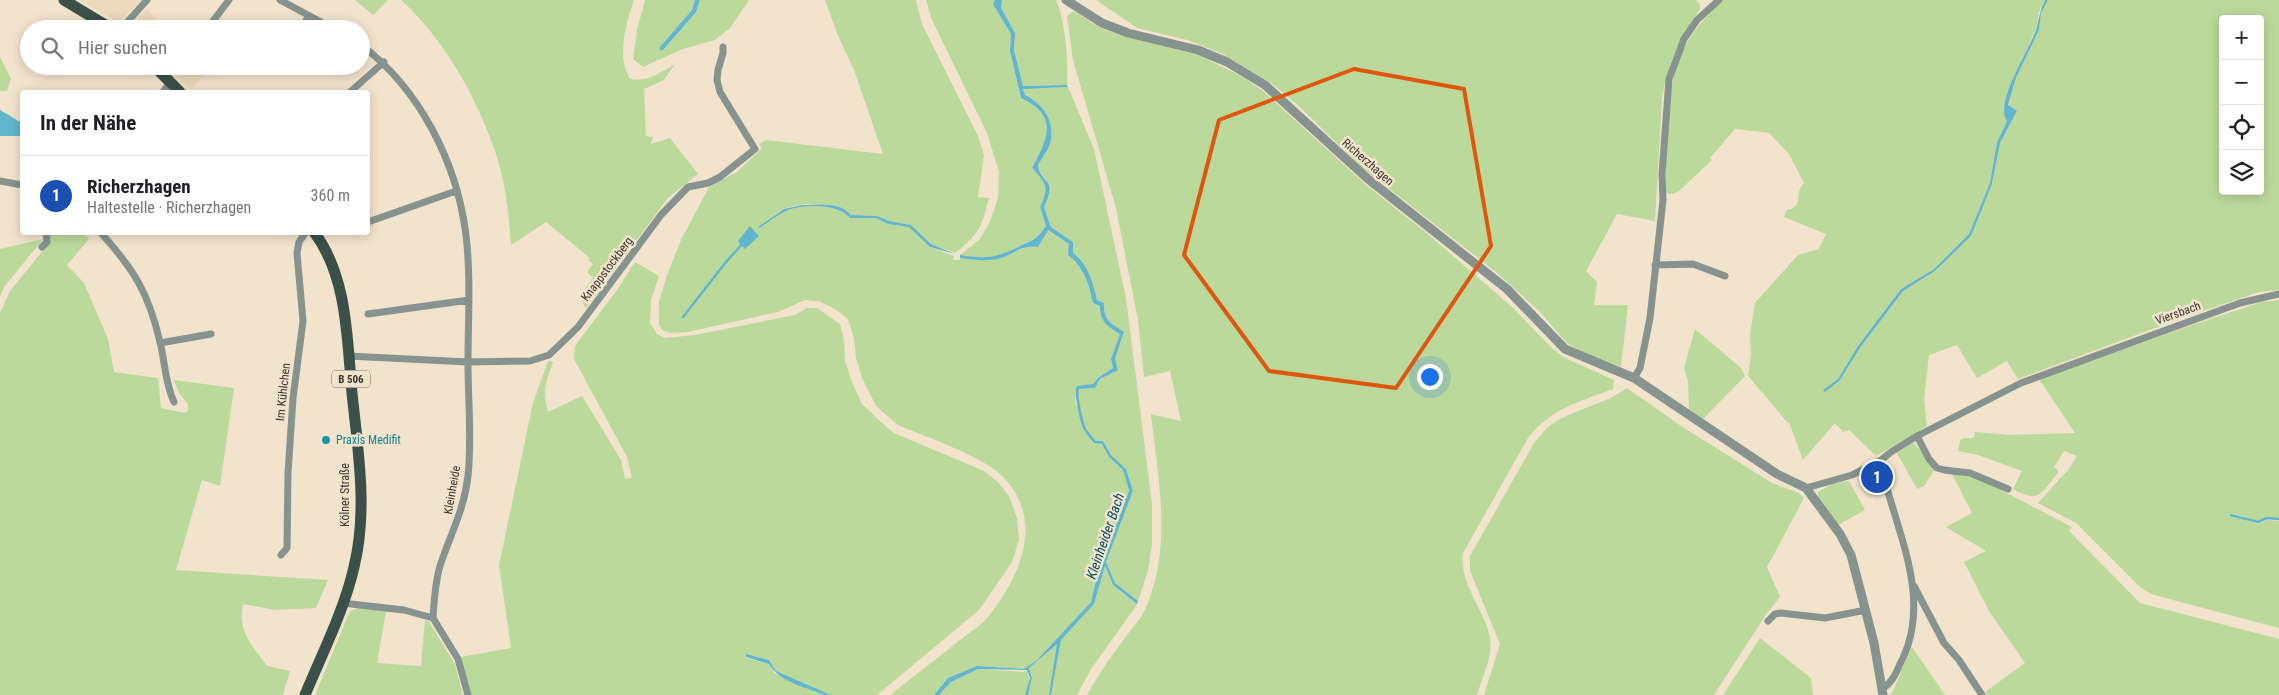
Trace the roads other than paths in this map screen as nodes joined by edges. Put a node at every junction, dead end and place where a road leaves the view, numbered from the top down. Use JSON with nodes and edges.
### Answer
{"nodes":[{"id":1,"x":64,"y":0,"type":"edge"},
{"id":2,"x":147,"y":0,"type":"edge"},
{"id":3,"x":229,"y":0,"type":"edge"},
{"id":4,"x":280,"y":0,"type":"edge"},
{"id":5,"x":1066,"y":0,"type":"edge"},
{"id":6,"x":1719,"y":0,"type":"edge"},
{"id":7,"x":310,"y":16,"type":"junction"},
{"id":8,"x":97,"y":20,"type":"edge"},
{"id":9,"x":130,"y":20,"type":"edge"},
{"id":10,"x":214,"y":20,"type":"edge"},
{"id":11,"x":307,"y":20,"type":"edge"},
{"id":12,"x":317,"y":20,"type":"edge"},
{"id":13,"x":722,"y":47,"type":"dead end"},
{"id":14,"x":370,"y":52,"type":"edge"},
{"id":15,"x":384,"y":62,"type":"junction"},
{"id":16,"x":370,"y":74,"type":"edge"},
{"id":17,"x":163,"y":75,"type":"edge"},
{"id":18,"x":369,"y":75,"type":"edge"},
{"id":19,"x":170,"y":82,"type":"junction"},
{"id":20,"x":165,"y":90,"type":"edge"},
{"id":21,"x":178,"y":90,"type":"edge"},
{"id":22,"x":352,"y":90,"type":"edge"},
{"id":23,"x":0,"y":181,"type":"edge"},
{"id":24,"x":20,"y":185,"type":"edge"},
{"id":25,"x":456,"y":191,"type":"junction"},
{"id":26,"x":370,"y":221,"type":"edge"},
{"id":27,"x":46,"y":235,"type":"edge"},
{"id":28,"x":103,"y":235,"type":"edge"},
{"id":29,"x":304,"y":235,"type":"edge"},
{"id":30,"x":316,"y":235,"type":"edge"},
{"id":31,"x":42,"y":247,"type":"dead end"},
{"id":32,"x":1655,"y":265,"type":"junction"},
{"id":33,"x":1725,"y":276,"type":"dead end"},
{"id":34,"x":2279,"y":294,"type":"edge"},
{"id":35,"x":469,"y":300,"type":"junction"},
{"id":36,"x":368,"y":314,"type":"dead end"},
{"id":37,"x":211,"y":334,"type":"dead end"},
{"id":38,"x":160,"y":343,"type":"junction"},
{"id":39,"x":348,"y":356,"type":"junction"},
{"id":40,"x":468,"y":362,"type":"junction"},
{"id":41,"x":1634,"y":378,"type":"junction"},
{"id":42,"x":174,"y":402,"type":"dead end"},
{"id":43,"x":1917,"y":436,"type":"junction"},
{"id":44,"x":1880,"y":461,"type":"junction"},
{"id":45,"x":1806,"y":488,"type":"junction"},
{"id":46,"x":2008,"y":489,"type":"dead end"},
{"id":47,"x":281,"y":555,"type":"dead end"},
{"id":48,"x":1912,"y":583,"type":"junction"},
{"id":49,"x":342,"y":603,"type":"junction"},
{"id":50,"x":1866,"y":610,"type":"junction"},
{"id":51,"x":433,"y":618,"type":"junction"},
{"id":52,"x":1768,"y":621,"type":"dead end"},
{"id":53,"x":1883,"y":692,"type":"edge"},
{"id":54,"x":305,"y":695,"type":"edge"},
{"id":55,"x":468,"y":695,"type":"edge"},
{"id":56,"x":1982,"y":695,"type":"edge"}],
"edges":[{"from":1,"to":8,"type":"main road"},
{"from":2,"to":9,"type":"street"},
{"from":3,"to":10,"type":"street"},
{"from":4,"to":7,"type":"street"},
{"from":5,"to":41,"type":"street","name":"Richerzhagen"},
{"from":6,"to":32,"type":"street"},
{"from":7,"to":11,"type":"street"},
{"from":7,"to":12,"type":"street"},
{"from":13,"to":40,"type":"street","name":"Knappstockberg"},
{"from":14,"to":15,"type":"street","name":"Kleinheide"},
{"from":15,"to":16,"type":"street"},
{"from":15,"to":25,"type":"street","name":"Kleinheide"},
{"from":17,"to":19,"type":"main road"},
{"from":18,"to":22,"type":"street"},
{"from":19,"to":20,"type":"street"},
{"from":19,"to":21,"type":"main road"},
{"from":23,"to":24,"type":"street"},
{"from":25,"to":26,"type":"street"},
{"from":25,"to":35,"type":"street","name":"Kleinheide"},
{"from":27,"to":31,"type":"street"},
{"from":28,"to":38,"type":"street"},
{"from":29,"to":47,"type":"street","name":"Im Kühlchen"},
{"from":30,"to":39,"type":"main road","name":"Kölner Straße","number":"B 506"},
{"from":32,"to":33,"type":"street"},
{"from":32,"to":41,"type":"street"},
{"from":34,"to":43,"type":"street","name":"Viersbach"},
{"from":35,"to":36,"type":"street"},
{"from":35,"to":40,"type":"street","name":"Kleinheide"},
{"from":37,"to":38,"type":"street"},
{"from":38,"to":42,"type":"street"},
{"from":39,"to":40,"type":"street","name":"Knappstockberg"},
{"from":39,"to":49,"type":"main road","name":"Kölner Straße","number":"B 506"},
{"from":40,"to":51,"type":"street","name":"Kleinheide"},
{"from":41,"to":45,"type":"street","name":"Richerzhagen"},
{"from":43,"to":44,"type":"street"},
{"from":43,"to":46,"type":"street"},
{"from":44,"to":45,"type":"street"},
{"from":44,"to":48,"type":"street","name":"Richerzhagen"},
{"from":45,"to":50,"type":"street","name":"Richerzhagen"},
{"from":48,"to":53,"type":"street","name":"Richerzhagen"},
{"from":48,"to":56,"type":"street","name":"Richerzhagen"},
{"from":49,"to":51,"type":"street"},
{"from":49,"to":54,"type":"main road","name":"Kölner Straße","number":"B 506"},
{"from":50,"to":52,"type":"street"},
{"from":50,"to":53,"type":"street","name":"Richerzhagen"},
{"from":51,"to":55,"type":"street"}]}
